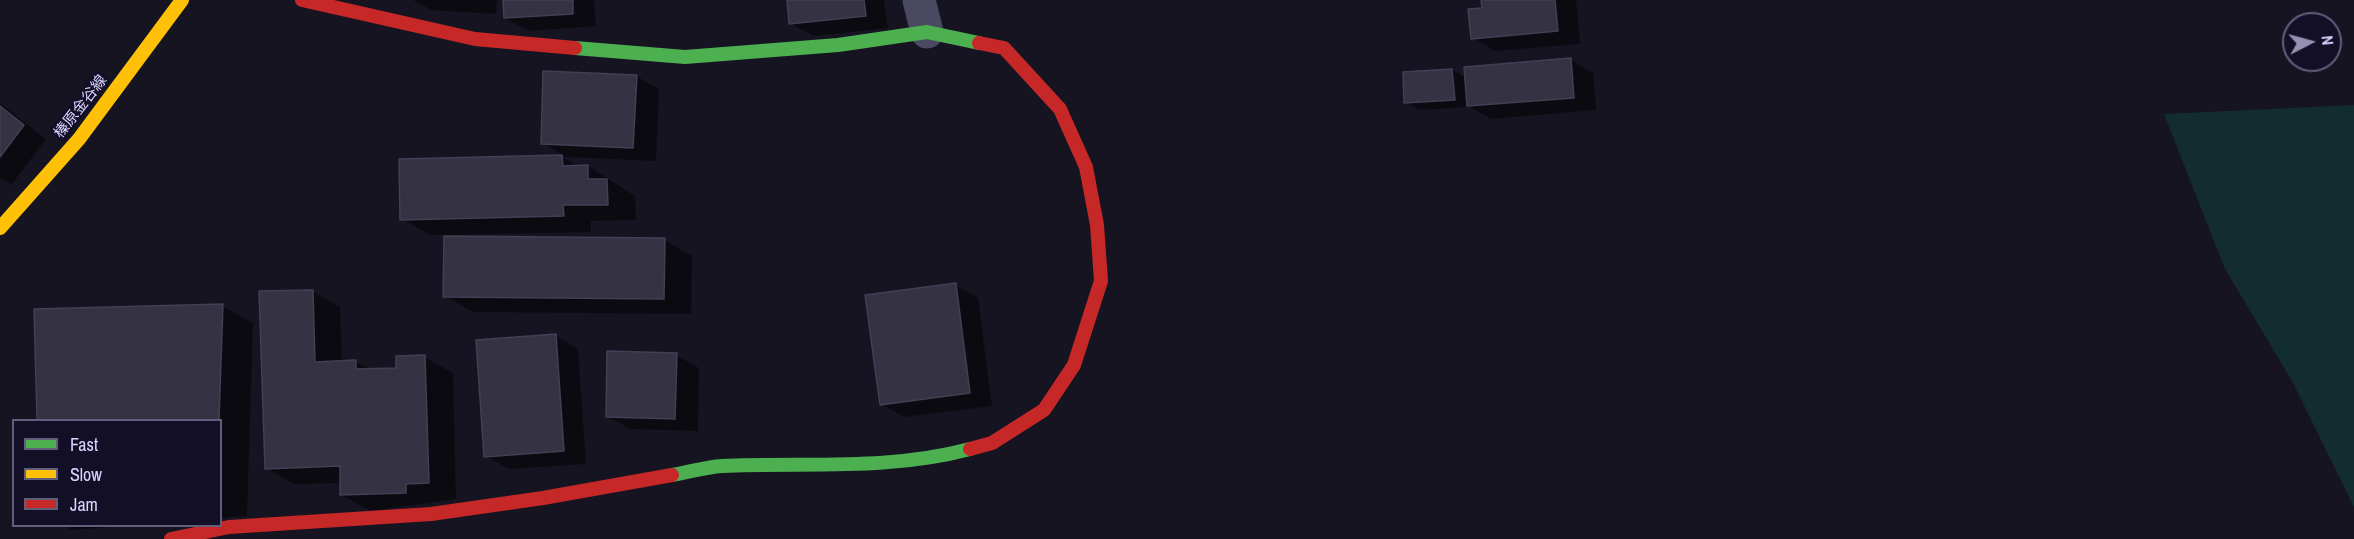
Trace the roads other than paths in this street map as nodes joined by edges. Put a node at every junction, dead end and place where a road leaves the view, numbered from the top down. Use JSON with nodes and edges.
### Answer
{"nodes":[{"id":1,"x":182,"y":0,"type":"edge"},
{"id":2,"x":302,"y":0,"type":"edge"},
{"id":3,"x":919,"y":0,"type":"edge"},
{"id":4,"x":927,"y":32,"type":"junction"},
{"id":5,"x":0,"y":228,"type":"edge"},
{"id":6,"x":171,"y":539,"type":"edge"}],
"edges":[{"from":1,"to":5,"type":"street","name":"榛原金谷線"},
{"from":2,"to":4,"type":"street"},
{"from":3,"to":4,"type":"street"},
{"from":4,"to":6,"type":"street"}]}
